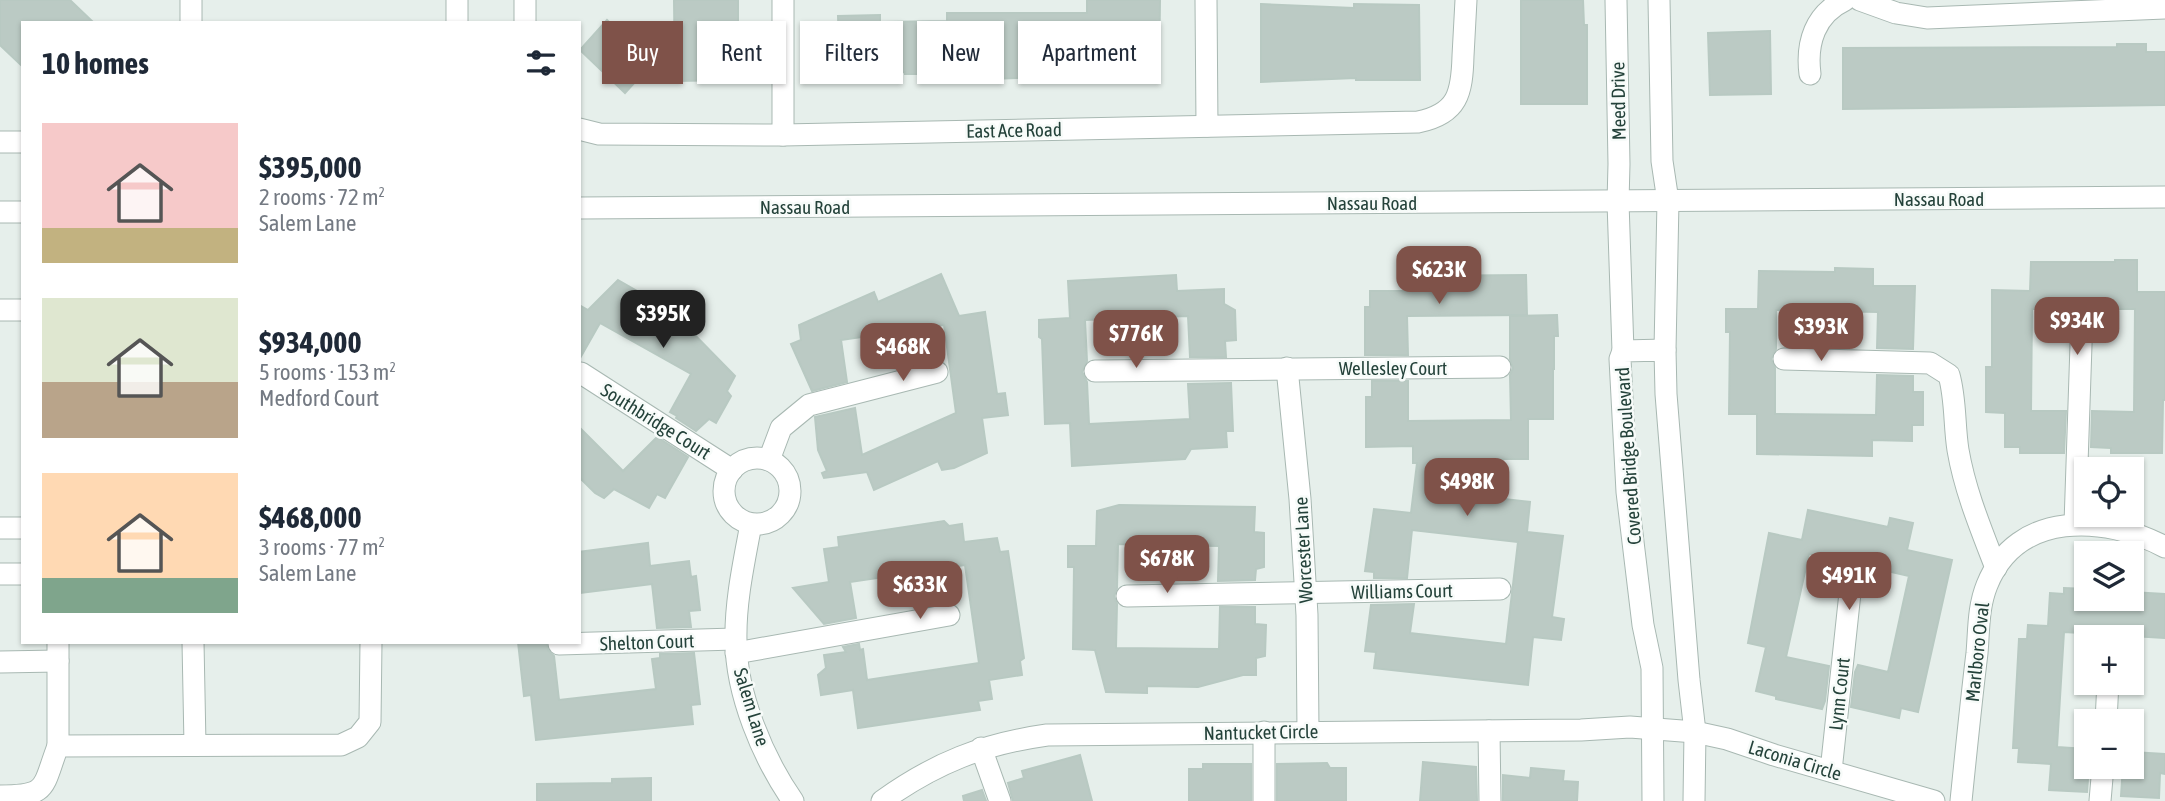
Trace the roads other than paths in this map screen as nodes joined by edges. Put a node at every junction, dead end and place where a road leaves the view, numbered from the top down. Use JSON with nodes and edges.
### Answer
{"nodes":[{"id":1,"x":191,"y":0,"type":"edge"},
{"id":2,"x":457,"y":0,"type":"edge"},
{"id":3,"x":525,"y":0,"type":"edge"},
{"id":4,"x":783,"y":0,"type":"edge"},
{"id":5,"x":1206,"y":0,"type":"edge"},
{"id":6,"x":1466,"y":0,"type":"edge"},
{"id":7,"x":1616,"y":0,"type":"edge"},
{"id":8,"x":1658,"y":0,"type":"edge"},
{"id":9,"x":1846,"y":0,"type":"edge"},
{"id":10,"x":1860,"y":0,"type":"edge"},
{"id":11,"x":2108,"y":5,"type":"edge"},
{"id":12,"x":2165,"y":8,"type":"edge"},
{"id":13,"x":191,"y":21,"type":"edge"},
{"id":14,"x":457,"y":21,"type":"edge"},
{"id":15,"x":525,"y":21,"type":"edge"},
{"id":16,"x":1810,"y":74,"type":"dead end"},
{"id":17,"x":1207,"y":126,"type":"junction"},
{"id":18,"x":581,"y":130,"type":"edge"},
{"id":19,"x":783,"y":135,"type":"junction"},
{"id":20,"x":0,"y":142,"type":"edge"},
{"id":21,"x":21,"y":142,"type":"edge"},
{"id":22,"x":2165,"y":197,"type":"edge"},
{"id":23,"x":1668,"y":201,"type":"junction"},
{"id":24,"x":1618,"y":202,"type":"junction"},
{"id":25,"x":581,"y":208,"type":"edge"},
{"id":26,"x":0,"y":212,"type":"edge"},
{"id":27,"x":21,"y":212,"type":"edge"},
{"id":28,"x":0,"y":310,"type":"edge"},
{"id":29,"x":21,"y":310,"type":"edge"},
{"id":30,"x":2082,"y":316,"type":"dead end"},
{"id":31,"x":1665,"y":350,"type":"junction"},
{"id":32,"x":1623,"y":351,"type":"junction"},
{"id":33,"x":1783,"y":359,"type":"dead end"},
{"id":34,"x":1500,"y":367,"type":"dead end"},
{"id":35,"x":1287,"y":368,"type":"junction"},
{"id":36,"x":1095,"y":371,"type":"dead end"},
{"id":37,"x":937,"y":372,"type":"dead end"},
{"id":38,"x":581,"y":374,"type":"edge"},
{"id":39,"x":2078,"y":457,"type":"edge"},
{"id":40,"x":769,"y":460,"type":"junction"},
{"id":41,"x":732,"y":470,"type":"junction"},
{"id":42,"x":751,"y":524,"type":"junction"},
{"id":43,"x":2074,"y":524,"type":"edge"},
{"id":44,"x":2101,"y":527,"type":"edge"},
{"id":45,"x":0,"y":528,"type":"edge"},
{"id":46,"x":21,"y":528,"type":"edge"},
{"id":47,"x":2165,"y":547,"type":"edge"},
{"id":48,"x":1996,"y":568,"type":"junction"},
{"id":49,"x":0,"y":573,"type":"edge"},
{"id":50,"x":21,"y":573,"type":"edge"},
{"id":51,"x":1852,"y":574,"type":"dead end"},
{"id":52,"x":1500,"y":589,"type":"dead end"},
{"id":53,"x":1304,"y":594,"type":"junction"},
{"id":54,"x":1126,"y":596,"type":"dead end"},
{"id":55,"x":949,"y":615,"type":"dead end"},
{"id":56,"x":193,"y":644,"type":"edge"},
{"id":57,"x":371,"y":644,"type":"edge"},
{"id":58,"x":559,"y":644,"type":"dead end"},
{"id":59,"x":736,"y":646,"type":"junction"},
{"id":60,"x":58,"y":651,"type":"edge"},
{"id":61,"x":0,"y":662,"type":"edge"},
{"id":62,"x":1654,"y":728,"type":"junction"},
{"id":63,"x":1489,"y":731,"type":"junction"},
{"id":64,"x":1264,"y":732,"type":"junction"},
{"id":65,"x":1308,"y":732,"type":"junction"},
{"id":66,"x":1695,"y":732,"type":"junction"},
{"id":67,"x":195,"y":745,"type":"junction"},
{"id":68,"x":58,"y":746,"type":"junction"},
{"id":69,"x":981,"y":748,"type":"junction"},
{"id":70,"x":1831,"y":771,"type":"junction"},
{"id":71,"x":2102,"y":779,"type":"edge"},
{"id":72,"x":1892,"y":795,"type":"edge"},
{"id":73,"x":0,"y":796,"type":"edge"},
{"id":74,"x":793,"y":801,"type":"edge"},
{"id":75,"x":882,"y":801,"type":"edge"},
{"id":76,"x":1000,"y":801,"type":"edge"},
{"id":77,"x":1265,"y":801,"type":"edge"},
{"id":78,"x":1490,"y":801,"type":"edge"},
{"id":79,"x":1653,"y":801,"type":"edge"},
{"id":80,"x":1694,"y":801,"type":"edge"},
{"id":81,"x":1934,"y":801,"type":"edge"},
{"id":82,"x":1961,"y":801,"type":"edge"},
{"id":83,"x":2100,"y":801,"type":"edge"}],
"edges":[{"from":1,"to":13,"type":"street"},
{"from":2,"to":14,"type":"street"},
{"from":3,"to":15,"type":"street"},
{"from":4,"to":19,"type":"street"},
{"from":5,"to":17,"type":"street"},
{"from":6,"to":17,"type":"street","name":"East Ace Road"},
{"from":7,"to":24,"type":"street","name":"Meed Drive"},
{"from":8,"to":23,"type":"street"},
{"from":9,"to":16,"type":"street"},
{"from":10,"to":11,"type":"street"},
{"from":11,"to":12,"type":"street"},
{"from":17,"to":19,"type":"street","name":"East Ace Road"},
{"from":18,"to":19,"type":"street","name":"East Ace Road"},
{"from":20,"to":21,"type":"street"},
{"from":22,"to":23,"type":"street","name":"Nassau Road"},
{"from":23,"to":24,"type":"street","name":"Nassau Road"},
{"from":23,"to":31,"type":"street"},
{"from":24,"to":25,"type":"street","name":"Nassau Road"},
{"from":24,"to":32,"type":"street","name":"Meed Drive"},
{"from":26,"to":27,"type":"street"},
{"from":28,"to":29,"type":"street"},
{"from":30,"to":39,"type":"street"},
{"from":31,"to":32,"type":"street","name":"Covered Bridge Boulevard"},
{"from":31,"to":66,"type":"street"},
{"from":32,"to":62,"type":"street","name":"Covered Bridge Boulevard"},
{"from":33,"to":48,"type":"street"},
{"from":34,"to":35,"type":"street","name":"Wellesley Court"},
{"from":35,"to":36,"type":"street","name":"Wellesley Court"},
{"from":35,"to":53,"type":"street","name":"Worcester Lane"},
{"from":37,"to":40,"type":"street"},
{"from":38,"to":41,"type":"street","name":"Southbridge Court"},
{"from":40,"to":41,"type":"street"},
{"from":40,"to":42,"type":"street"},
{"from":41,"to":42,"type":"street"},
{"from":42,"to":59,"type":"street","name":"Salem Lane"},
{"from":43,"to":48,"type":"street","name":"Marlboro Oval"},
{"from":44,"to":47,"type":"street","name":"Marlboro Oval"},
{"from":45,"to":46,"type":"street"},
{"from":48,"to":82,"type":"street","name":"Marlboro Oval"},
{"from":49,"to":50,"type":"street"},
{"from":51,"to":70,"type":"street","name":"Lynn Court"},
{"from":52,"to":53,"type":"street","name":"Williams Court"},
{"from":53,"to":54,"type":"street","name":"Williams Court"},
{"from":53,"to":65,"type":"street","name":"Worcester Lane"},
{"from":55,"to":59,"type":"street","name":"Shelton Court"},
{"from":56,"to":67,"type":"street"},
{"from":57,"to":67,"type":"street"},
{"from":58,"to":59,"type":"street","name":"Shelton Court"},
{"from":59,"to":74,"type":"street","name":"Salem Lane"},
{"from":60,"to":61,"type":"street"},
{"from":60,"to":68,"type":"street"},
{"from":62,"to":63,"type":"street","name":"Nantucket Circle"},
{"from":62,"to":66,"type":"street","name":"Laconia Circle"},
{"from":62,"to":79,"type":"street","name":"Covered Bridge Boulevard"},
{"from":63,"to":65,"type":"street","name":"Nantucket Circle"},
{"from":63,"to":78,"type":"street"},
{"from":64,"to":65,"type":"street","name":"Nantucket Circle"},
{"from":64,"to":69,"type":"street","name":"Nantucket Circle"},
{"from":64,"to":77,"type":"street"},
{"from":66,"to":70,"type":"street","name":"Laconia Circle"},
{"from":66,"to":80,"type":"street"},
{"from":67,"to":68,"type":"street"},
{"from":68,"to":73,"type":"street"},
{"from":69,"to":75,"type":"street","name":"Nantucket Circle"},
{"from":69,"to":76,"type":"street"},
{"from":70,"to":72,"type":"street","name":"Laconia Circle"},
{"from":71,"to":83,"type":"street"},
{"from":72,"to":81,"type":"street","name":"Laconia Circle"}]}
